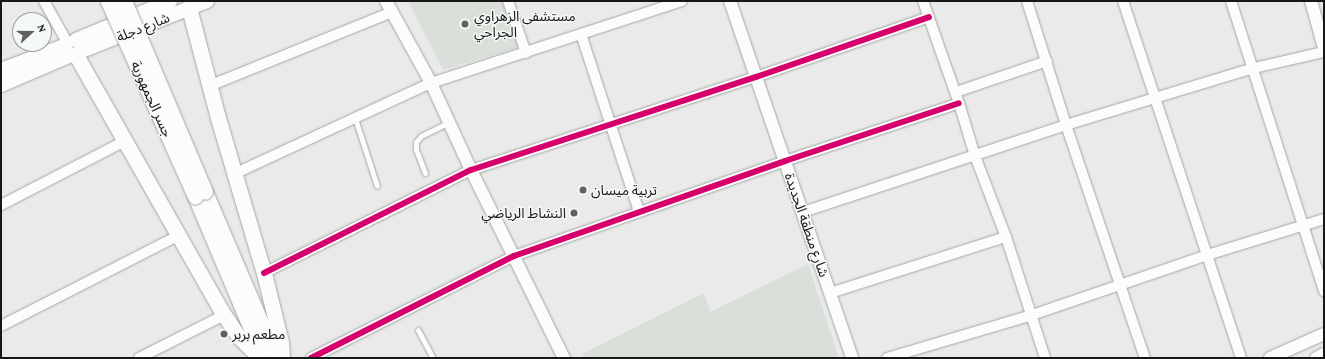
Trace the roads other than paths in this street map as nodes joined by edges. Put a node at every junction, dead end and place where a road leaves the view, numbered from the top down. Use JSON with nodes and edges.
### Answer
{"nodes":[{"id":1,"x":44,"y":1,"type":"edge"},
{"id":2,"x":108,"y":1,"type":"edge"},
{"id":3,"x":124,"y":1,"type":"edge"},
{"id":4,"x":170,"y":1,"type":"edge"},
{"id":5,"x":207,"y":1,"type":"edge"},
{"id":6,"x":386,"y":1,"type":"edge"},
{"id":7,"x":508,"y":1,"type":"edge"},
{"id":8,"x":682,"y":1,"type":"edge"},
{"id":9,"x":730,"y":1,"type":"edge"},
{"id":10,"x":923,"y":1,"type":"edge"},
{"id":11,"x":1027,"y":1,"type":"edge"},
{"id":12,"x":1123,"y":1,"type":"edge"},
{"id":13,"x":1231,"y":1,"type":"edge"},
{"id":14,"x":1312,"y":1,"type":"edge"},
{"id":15,"x":189,"y":8,"type":"junction"},
{"id":16,"x":392,"y":12,"type":"junction"},
{"id":17,"x":929,"y":17,"type":"junction"},
{"id":18,"x":581,"y":34,"type":"junction"},
{"id":19,"x":72,"y":48,"type":"junction"},
{"id":20,"x":1324,"y":48,"type":"edge"},
{"id":21,"x":1324,"y":52,"type":"edge"},
{"id":22,"x":526,"y":53,"type":"junction"},
{"id":23,"x":1047,"y":61,"type":"junction"},
{"id":24,"x":1254,"y":68,"type":"junction"},
{"id":25,"x":1,"y":70,"type":"edge"},
{"id":26,"x":756,"y":76,"type":"junction"},
{"id":27,"x":431,"y":83,"type":"junction"},
{"id":28,"x":1,"y":85,"type":"edge"},
{"id":29,"x":209,"y":86,"type":"junction"},
{"id":30,"x":956,"y":92,"type":"junction"},
{"id":31,"x":1155,"y":98,"type":"junction"},
{"id":32,"x":960,"y":103,"type":"junction"},
{"id":33,"x":356,"y":118,"type":"junction"},
{"id":34,"x":448,"y":123,"type":"junction"},
{"id":35,"x":611,"y":123,"type":"junction"},
{"id":36,"x":1066,"y":125,"type":"junction"},
{"id":37,"x":125,"y":141,"type":"junction"},
{"id":38,"x":975,"y":156,"type":"junction"},
{"id":39,"x":785,"y":161,"type":"junction"},
{"id":40,"x":471,"y":170,"type":"junction"},
{"id":41,"x":236,"y":173,"type":"junction"},
{"id":42,"x":426,"y":173,"type":"dead end"},
{"id":43,"x":377,"y":186,"type":"dead end"},
{"id":44,"x":200,"y":194,"type":"junction"},
{"id":45,"x":1,"y":205,"type":"edge"},
{"id":46,"x":640,"y":211,"type":"junction"},
{"id":47,"x":803,"y":212,"type":"junction"},
{"id":48,"x":1324,"y":219,"type":"edge"},
{"id":49,"x":1304,"y":226,"type":"junction"},
{"id":50,"x":178,"y":236,"type":"junction"},
{"id":51,"x":1006,"y":238,"type":"junction"},
{"id":52,"x":1207,"y":255,"type":"junction"},
{"id":53,"x":514,"y":256,"type":"junction"},
{"id":54,"x":227,"y":271,"type":"junction"},
{"id":55,"x":264,"y":272,"type":"junction"},
{"id":56,"x":201,"y":277,"type":"junction"},
{"id":57,"x":1120,"y":286,"type":"junction"},
{"id":58,"x":1324,"y":291,"type":"edge"},
{"id":59,"x":830,"y":293,"type":"junction"},
{"id":60,"x":224,"y":315,"type":"junction"},
{"id":61,"x":1032,"y":315,"type":"junction"},
{"id":62,"x":1,"y":326,"type":"edge"},
{"id":63,"x":418,"y":330,"type":"dead end"},
{"id":64,"x":1324,"y":334,"type":"edge"},
{"id":65,"x":1324,"y":354,"type":"edge"},
{"id":66,"x":138,"y":358,"type":"edge"},
{"id":67,"x":262,"y":358,"type":"edge"},
{"id":68,"x":282,"y":358,"type":"edge"},
{"id":69,"x":311,"y":358,"type":"edge"},
{"id":70,"x":433,"y":358,"type":"edge"},
{"id":71,"x":564,"y":358,"type":"edge"},
{"id":72,"x":852,"y":358,"type":"edge"},
{"id":73,"x":887,"y":358,"type":"edge"},
{"id":74,"x":1045,"y":358,"type":"edge"},
{"id":75,"x":1145,"y":358,"type":"edge"},
{"id":76,"x":1242,"y":358,"type":"edge"},
{"id":77,"x":1270,"y":358,"type":"edge"},
{"id":78,"x":1316,"y":358,"type":"edge"}],
"edges":[{"from":1,"to":19,"type":"street"},
{"from":2,"to":44,"type":"main road","name":"جسر الجمهورية","bridge":true},
{"from":3,"to":44,"type":"main road","name":"جسر الجمهورية","bridge":true},
{"from":4,"to":19,"type":"main road","name":"شارع دجلة"},
{"from":5,"to":15,"type":"main road","name":"شارع دجلة"},
{"from":6,"to":16,"type":"street"},
{"from":7,"to":22,"type":"street"},
{"from":8,"to":18,"type":"street"},
{"from":9,"to":26,"type":"street","name":"شارع منطقة الجديدة"},
{"from":10,"to":17,"type":"street"},
{"from":11,"to":23,"type":"street"},
{"from":12,"to":31,"type":"street"},
{"from":13,"to":24,"type":"street"},
{"from":14,"to":20,"type":"street"},
{"from":15,"to":19,"type":"main road","name":"شارع دجلة"},
{"from":15,"to":29,"type":"main road"},
{"from":16,"to":27,"type":"street"},
{"from":16,"to":29,"type":"street"},
{"from":17,"to":26,"type":"street"},
{"from":17,"to":30,"type":"street"},
{"from":18,"to":22,"type":"street"},
{"from":18,"to":35,"type":"street"},
{"from":19,"to":25,"type":"main road"},
{"from":19,"to":28,"type":"main road"},
{"from":19,"to":37,"type":"main road"},
{"from":21,"to":24,"type":"street"},
{"from":22,"to":27,"type":"street"},
{"from":23,"to":30,"type":"street"},
{"from":23,"to":36,"type":"street"},
{"from":24,"to":31,"type":"street"},
{"from":24,"to":49,"type":"street"},
{"from":26,"to":35,"type":"street"},
{"from":26,"to":39,"type":"street","name":"شارع منطقة الجديدة"},
{"from":27,"to":33,"type":"street"},
{"from":27,"to":34,"type":"street"},
{"from":29,"to":41,"type":"main road"},
{"from":30,"to":32,"type":"street"},
{"from":31,"to":36,"type":"street"},
{"from":31,"to":52,"type":"street"},
{"from":32,"to":38,"type":"street"},
{"from":32,"to":39,"type":"street"},
{"from":33,"to":41,"type":"street"},
{"from":33,"to":43,"type":"lane"},
{"from":34,"to":40,"type":"street"},
{"from":34,"to":42,"type":"lane"},
{"from":35,"to":40,"type":"street"},
{"from":35,"to":46,"type":"street"},
{"from":36,"to":38,"type":"street"},
{"from":36,"to":57,"type":"street"},
{"from":37,"to":45,"type":"street"},
{"from":37,"to":50,"type":"main road"},
{"from":38,"to":47,"type":"street"},
{"from":38,"to":51,"type":"street"},
{"from":39,"to":46,"type":"street"},
{"from":39,"to":47,"type":"street","name":"شارع منطقة الجديدة"},
{"from":40,"to":53,"type":"street"},
{"from":40,"to":55,"type":"street"},
{"from":41,"to":55,"type":"main road"},
{"from":44,"to":54,"type":"main road"},
{"from":44,"to":68,"type":"main road"},
{"from":46,"to":53,"type":"street"},
{"from":47,"to":59,"type":"street","name":"شارع منطقة الجديدة"},
{"from":48,"to":49,"type":"street"},
{"from":49,"to":52,"type":"street"},
{"from":49,"to":58,"type":"street"},
{"from":50,"to":56,"type":"main road"},
{"from":50,"to":62,"type":"street"},
{"from":51,"to":59,"type":"street"},
{"from":51,"to":61,"type":"street"},
{"from":52,"to":57,"type":"street"},
{"from":52,"to":76,"type":"street"},
{"from":53,"to":69,"type":"street"},
{"from":53,"to":71,"type":"street"},
{"from":54,"to":56,"type":"main road"},
{"from":54,"to":67,"type":"main road"},
{"from":55,"to":68,"type":"main road"},
{"from":56,"to":60,"type":"main road"},
{"from":57,"to":61,"type":"street"},
{"from":57,"to":75,"type":"street"},
{"from":59,"to":72,"type":"street","name":"شارع منطقة الجديدة"},
{"from":60,"to":66,"type":"street"},
{"from":60,"to":67,"type":"main road"},
{"from":61,"to":73,"type":"street"},
{"from":61,"to":74,"type":"street"},
{"from":63,"to":70,"type":"lane"},
{"from":64,"to":77,"type":"street"},
{"from":65,"to":78,"type":"street"}]}
